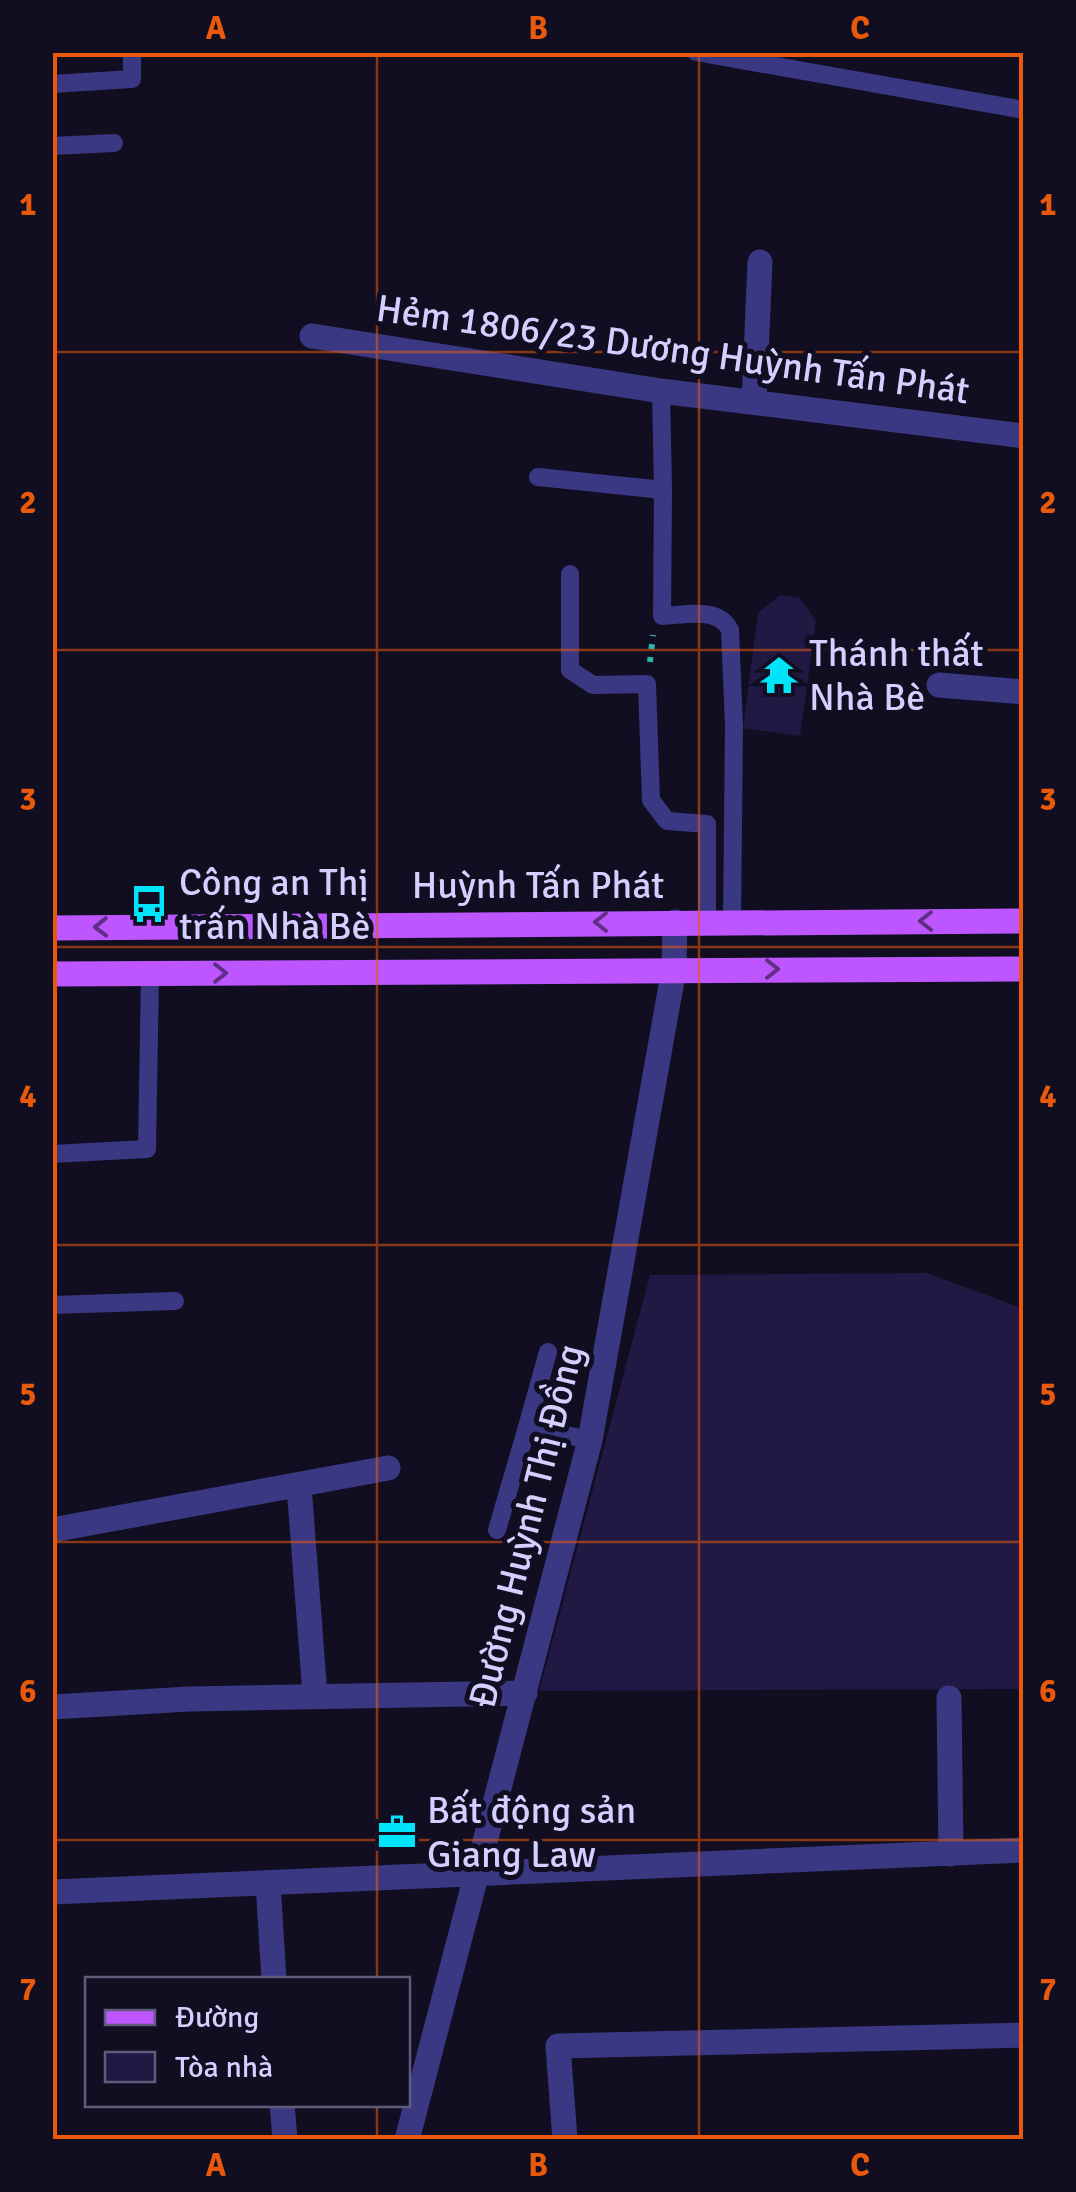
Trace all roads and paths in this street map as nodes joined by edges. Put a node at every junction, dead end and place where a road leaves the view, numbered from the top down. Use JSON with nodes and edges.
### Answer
{"nodes":[{"id":1,"x":132,"y":52,"type":"edge"},
{"id":2,"x":696,"y":52,"type":"edge"},
{"id":3,"x":52,"y":84,"type":"edge"},
{"id":4,"x":1024,"y":110,"type":"edge"},
{"id":5,"x":114,"y":143,"type":"dead end"},
{"id":6,"x":52,"y":146,"type":"edge"},
{"id":7,"x":760,"y":262,"type":"dead end"},
{"id":8,"x":312,"y":336,"type":"dead end"},
{"id":9,"x":661,"y":391,"type":"junction"},
{"id":10,"x":754,"y":402,"type":"junction"},
{"id":11,"x":1024,"y":436,"type":"edge"},
{"id":12,"x":538,"y":478,"type":"dead end"},
{"id":13,"x":663,"y":490,"type":"junction"},
{"id":14,"x":570,"y":574,"type":"dead end"},
{"id":15,"x":662,"y":616,"type":"junction"},
{"id":16,"x":647,"y":684,"type":"junction"},
{"id":17,"x":939,"y":685,"type":"dead end"},
{"id":18,"x":1024,"y":692,"type":"edge"},
{"id":19,"x":1024,"y":921,"type":"edge"},
{"id":20,"x":675,"y":922,"type":"junction"},
{"id":21,"x":720,"y":922,"type":"junction"},
{"id":22,"x":52,"y":928,"type":"edge"},
{"id":23,"x":1024,"y":969,"type":"edge"},
{"id":24,"x":674,"y":970,"type":"junction"},
{"id":25,"x":52,"y":974,"type":"edge"},
{"id":26,"x":150,"y":974,"type":"junction"},
{"id":27,"x":52,"y":1154,"type":"edge"},
{"id":28,"x":175,"y":1301,"type":"dead end"},
{"id":29,"x":52,"y":1305,"type":"edge"},
{"id":30,"x":548,"y":1352,"type":"dead end"},
{"id":31,"x":527,"y":1427,"type":"junction"},
{"id":32,"x":590,"y":1440,"type":"junction"},
{"id":33,"x":388,"y":1468,"type":"dead end"},
{"id":34,"x":299,"y":1486,"type":"junction"},
{"id":35,"x":52,"y":1530,"type":"edge"},
{"id":36,"x":497,"y":1530,"type":"dead end"},
{"id":37,"x":526,"y":1692,"type":"junction"},
{"id":38,"x":315,"y":1695,"type":"junction"},
{"id":39,"x":949,"y":1698,"type":"dead end"},
{"id":40,"x":52,"y":1707,"type":"edge"},
{"id":41,"x":1024,"y":1850,"type":"edge"},
{"id":42,"x":952,"y":1854,"type":"junction"},
{"id":43,"x":478,"y":1874,"type":"junction"},
{"id":44,"x":268,"y":1883,"type":"junction"},
{"id":45,"x":52,"y":1892,"type":"edge"},
{"id":46,"x":274,"y":1977,"type":"edge"},
{"id":47,"x":1024,"y":2035,"type":"edge"},
{"id":48,"x":282,"y":2107,"type":"edge"},
{"id":49,"x":285,"y":2140,"type":"edge"},
{"id":50,"x":407,"y":2140,"type":"edge"},
{"id":51,"x":566,"y":2140,"type":"edge"}],
"edges":[{"from":1,"to":3,"type":"lane"},
{"from":2,"to":4,"type":"lane"},
{"from":5,"to":6,"type":"lane"},
{"from":7,"to":10,"type":"street"},
{"from":8,"to":9,"type":"street","name":"Hẻm 1806/23 Dương Huỳnh Tấn Phát"},
{"from":9,"to":10,"type":"street","name":"Hẻm 1806/23 Dương Huỳnh Tấn Phát"},
{"from":9,"to":13,"type":"lane"},
{"from":10,"to":11,"type":"street","name":"Hẻm 1806/23 Dương Huỳnh Tấn Phát"},
{"from":12,"to":13,"type":"lane"},
{"from":13,"to":15,"type":"lane"},
{"from":14,"to":16,"type":"lane"},
{"from":15,"to":16,"type":"path"},
{"from":15,"to":21,"type":"lane"},
{"from":16,"to":21,"type":"lane"},
{"from":17,"to":18,"type":"street"},
{"from":19,"to":21,"type":"main road","name":"Huỳnh Tấn Phát","one_way":true},
{"from":20,"to":21,"type":"main road","name":"Huỳnh Tấn Phát"},
{"from":20,"to":22,"type":"main road","name":"Huỳnh Tấn Phát","one_way":true},
{"from":20,"to":24,"type":"street","name":"Đường Huỳnh Thị Đồng"},
{"from":24,"to":23,"type":"main road","one_way":true},
{"from":26,"to":24,"type":"main road","one_way":true},
{"from":24,"to":32,"type":"street","name":"Đường Huỳnh Thị Đồng"},
{"from":25,"to":26,"type":"main road"},
{"from":26,"to":27,"type":"lane"},
{"from":28,"to":29,"type":"lane"},
{"from":30,"to":31,"type":"lane"},
{"from":31,"to":32,"type":"lane"},
{"from":31,"to":36,"type":"lane"},
{"from":32,"to":37,"type":"street","name":"Đường Huỳnh Thị Đồng"},
{"from":33,"to":34,"type":"street"},
{"from":34,"to":35,"type":"street"},
{"from":34,"to":38,"type":"street"},
{"from":37,"to":38,"type":"street"},
{"from":37,"to":43,"type":"street","name":"Đường Huỳnh Thị Đồng"},
{"from":38,"to":40,"type":"street"},
{"from":39,"to":42,"type":"street"},
{"from":41,"to":42,"type":"street"},
{"from":42,"to":43,"type":"street"},
{"from":43,"to":44,"type":"street"},
{"from":43,"to":50,"type":"street","name":"Đường Huỳnh Thị Đồng"},
{"from":44,"to":45,"type":"street"},
{"from":44,"to":46,"type":"street"},
{"from":47,"to":51,"type":"street"},
{"from":48,"to":49,"type":"street"}]}
